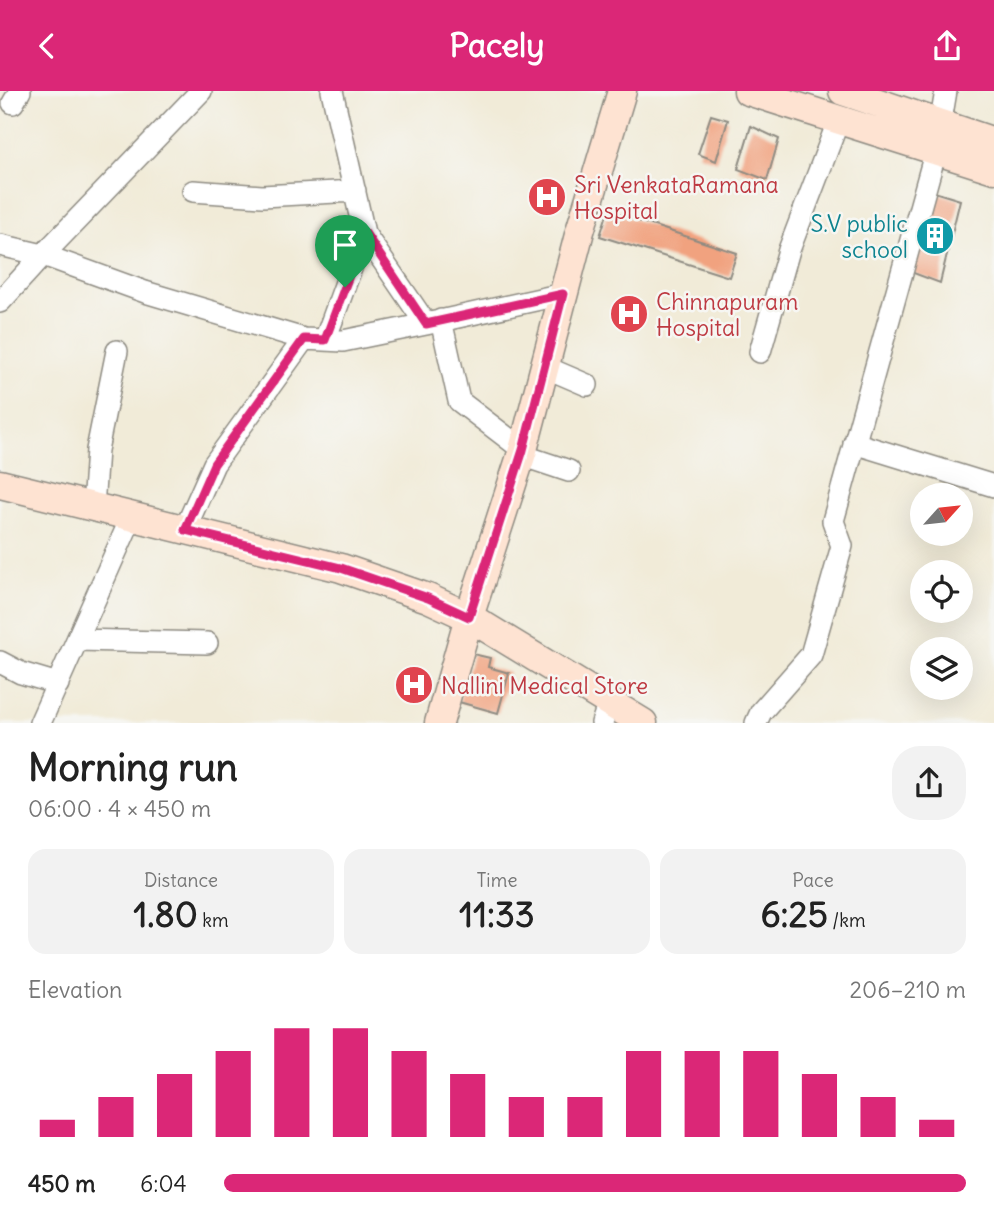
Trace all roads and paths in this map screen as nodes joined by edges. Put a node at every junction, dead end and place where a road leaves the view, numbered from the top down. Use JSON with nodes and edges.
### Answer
{"nodes":[{"id":1,"x":201,"y":91,"type":"edge"},
{"id":2,"x":332,"y":91,"type":"edge"},
{"id":3,"x":622,"y":91,"type":"edge"},
{"id":4,"x":748,"y":91,"type":"edge"},
{"id":5,"x":843,"y":91,"type":"edge"},
{"id":6,"x":946,"y":91,"type":"edge"},
{"id":7,"x":839,"y":119,"type":"junction"},
{"id":8,"x":938,"y":137,"type":"junction"},
{"id":9,"x":994,"y":142,"type":"edge"},
{"id":10,"x":994,"y":169,"type":"edge"},
{"id":11,"x":193,"y":191,"type":"dead end"},
{"id":12,"x":355,"y":191,"type":"junction"},
{"id":13,"x":365,"y":233,"type":"junction"},
{"id":14,"x":0,"y":245,"type":"edge"},
{"id":15,"x":43,"y":255,"type":"junction"},
{"id":16,"x":563,"y":294,"type":"junction"},
{"id":17,"x":0,"y":302,"type":"edge"},
{"id":18,"x":434,"y":322,"type":"junction"},
{"id":19,"x":314,"y":340,"type":"junction"},
{"id":20,"x":117,"y":351,"type":"dead end"},
{"id":21,"x":761,"y":352,"type":"dead end"},
{"id":22,"x":545,"y":367,"type":"junction"},
{"id":23,"x":586,"y":385,"type":"dead end"},
{"id":24,"x":854,"y":443,"type":"junction"},
{"id":25,"x":522,"y":453,"type":"junction"},
{"id":26,"x":569,"y":471,"type":"dead end"},
{"id":27,"x":0,"y":484,"type":"edge"},
{"id":28,"x":994,"y":486,"type":"edge"},
{"id":29,"x":93,"y":507,"type":"junction"},
{"id":30,"x":132,"y":516,"type":"junction"},
{"id":31,"x":185,"y":530,"type":"junction"},
{"id":32,"x":469,"y":617,"type":"junction"},
{"id":33,"x":77,"y":640,"type":"junction"},
{"id":34,"x":206,"y":643,"type":"dead end"},
{"id":35,"x":0,"y":662,"type":"edge"},
{"id":36,"x":58,"y":684,"type":"junction"},
{"id":37,"x":605,"y":712,"type":"edge"},
{"id":38,"x":40,"y":723,"type":"edge"},
{"id":39,"x":439,"y":723,"type":"edge"},
{"id":40,"x":643,"y":723,"type":"edge"},
{"id":41,"x":756,"y":723,"type":"edge"}],
"edges":[{"from":1,"to":15,"type":"street"},
{"from":2,"to":12,"type":"street"},
{"from":3,"to":16,"type":"street"},
{"from":4,"to":7,"type":"street"},
{"from":5,"to":8,"type":"street"},
{"from":6,"to":8,"type":"street"},
{"from":7,"to":8,"type":"street"},
{"from":7,"to":21,"type":"street"},
{"from":8,"to":9,"type":"street"},
{"from":8,"to":10,"type":"street"},
{"from":8,"to":24,"type":"street"},
{"from":11,"to":12,"type":"street"},
{"from":12,"to":13,"type":"street"},
{"from":13,"to":18,"type":"street"},
{"from":13,"to":19,"type":"street"},
{"from":14,"to":15,"type":"street"},
{"from":15,"to":17,"type":"street"},
{"from":15,"to":19,"type":"street"},
{"from":16,"to":18,"type":"street"},
{"from":16,"to":22,"type":"street"},
{"from":18,"to":19,"type":"street"},
{"from":18,"to":25,"type":"street"},
{"from":19,"to":31,"type":"street"},
{"from":20,"to":29,"type":"street"},
{"from":22,"to":23,"type":"street"},
{"from":22,"to":25,"type":"street"},
{"from":24,"to":28,"type":"street"},
{"from":24,"to":41,"type":"street"},
{"from":25,"to":26,"type":"street"},
{"from":25,"to":32,"type":"street"},
{"from":27,"to":29,"type":"street"},
{"from":29,"to":30,"type":"street"},
{"from":30,"to":31,"type":"street"},
{"from":30,"to":33,"type":"street"},
{"from":31,"to":32,"type":"street"},
{"from":32,"to":37,"type":"street"},
{"from":32,"to":39,"type":"street"},
{"from":33,"to":34,"type":"street"},
{"from":33,"to":36,"type":"street"},
{"from":35,"to":36,"type":"street"},
{"from":36,"to":38,"type":"street"},
{"from":37,"to":40,"type":"street"}]}
